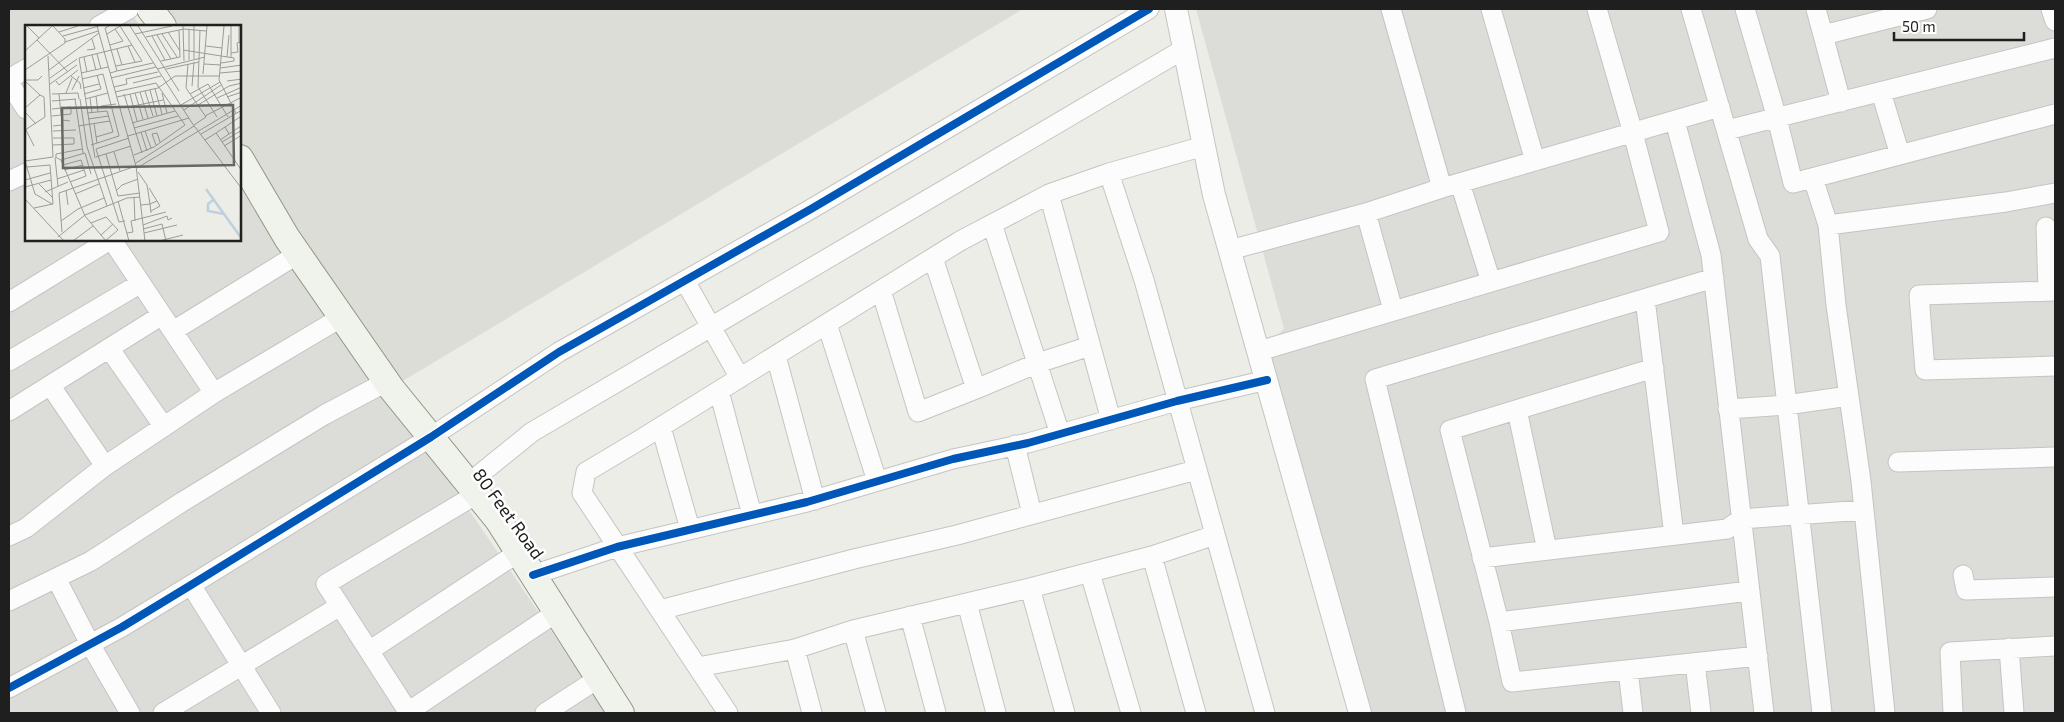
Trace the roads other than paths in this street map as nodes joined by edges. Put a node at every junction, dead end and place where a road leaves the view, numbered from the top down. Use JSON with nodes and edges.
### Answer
{"nodes":[{"id":1,"x":129,"y":9,"type":"edge"},
{"id":2,"x":150,"y":9,"type":"edge"},
{"id":3,"x":1149,"y":9,"type":"edge"},
{"id":4,"x":1176,"y":9,"type":"edge"},
{"id":5,"x":1391,"y":9,"type":"edge"},
{"id":6,"x":1491,"y":9,"type":"edge"},
{"id":7,"x":1597,"y":9,"type":"edge"},
{"id":8,"x":1691,"y":9,"type":"edge"},
{"id":9,"x":1745,"y":9,"type":"edge"},
{"id":10,"x":1816,"y":9,"type":"edge"},
{"id":11,"x":1927,"y":9,"type":"edge"},
{"id":12,"x":2051,"y":9,"type":"edge"},
{"id":13,"x":2055,"y":21,"type":"edge"},
{"id":14,"x":101,"y":25,"type":"edge"},
{"id":15,"x":162,"y":25,"type":"edge"},
{"id":16,"x":1823,"y":35,"type":"junction"},
{"id":17,"x":2055,"y":48,"type":"edge"},
{"id":18,"x":1184,"y":50,"type":"junction"},
{"id":19,"x":25,"y":70,"type":"edge"},
{"id":20,"x":9,"y":79,"type":"edge"},
{"id":21,"x":1881,"y":92,"type":"junction"},
{"id":22,"x":1841,"y":102,"type":"junction"},
{"id":23,"x":1720,"y":107,"type":"junction"},
{"id":24,"x":2055,"y":114,"type":"edge"},
{"id":25,"x":1777,"y":118,"type":"junction"},
{"id":26,"x":1675,"y":121,"type":"junction"},
{"id":27,"x":1727,"y":130,"type":"junction"},
{"id":28,"x":1633,"y":133,"type":"junction"},
{"id":29,"x":1204,"y":146,"type":"junction"},
{"id":30,"x":1900,"y":155,"type":"junction"},
{"id":31,"x":241,"y":160,"type":"edge"},
{"id":32,"x":1535,"y":161,"type":"junction"},
{"id":33,"x":25,"y":173,"type":"edge"},
{"id":34,"x":1109,"y":173,"type":"junction"},
{"id":35,"x":1814,"y":178,"type":"junction"},
{"id":36,"x":9,"y":181,"type":"edge"},
{"id":37,"x":1451,"y":186,"type":"junction"},
{"id":38,"x":2055,"y":192,"type":"edge"},
{"id":39,"x":1049,"y":194,"type":"junction"},
{"id":40,"x":1366,"y":213,"type":"junction"},
{"id":41,"x":992,"y":224,"type":"junction"},
{"id":42,"x":1828,"y":224,"type":"junction"},
{"id":43,"x":2046,"y":227,"type":"dead end"},
{"id":44,"x":109,"y":241,"type":"edge"},
{"id":45,"x":112,"y":241,"type":"edge"},
{"id":46,"x":1230,"y":250,"type":"junction"},
{"id":47,"x":298,"y":254,"type":"junction"},
{"id":48,"x":933,"y":258,"type":"junction"},
{"id":49,"x":1714,"y":278,"type":"junction"},
{"id":50,"x":685,"y":281,"type":"junction"},
{"id":51,"x":1491,"y":282,"type":"junction"},
{"id":52,"x":141,"y":283,"type":"junction"},
{"id":53,"x":881,"y":290,"type":"junction"},
{"id":54,"x":2052,"y":291,"type":"edge"},
{"id":55,"x":1645,"y":299,"type":"junction"},
{"id":56,"x":9,"y":302,"type":"edge"},
{"id":57,"x":1392,"y":310,"type":"junction"},
{"id":58,"x":162,"y":315,"type":"junction"},
{"id":59,"x":342,"y":317,"type":"junction"},
{"id":60,"x":827,"y":324,"type":"junction"},
{"id":61,"x":712,"y":328,"type":"junction"},
{"id":62,"x":173,"y":331,"type":"junction"},
{"id":63,"x":1090,"y":346,"type":"junction"},
{"id":64,"x":108,"y":348,"type":"junction"},
{"id":65,"x":1258,"y":351,"type":"junction"},
{"id":66,"x":776,"y":356,"type":"junction"},
{"id":67,"x":9,"y":361,"type":"edge"},
{"id":68,"x":1038,"y":363,"type":"junction"},
{"id":69,"x":2055,"y":366,"type":"edge"},
{"id":70,"x":1654,"y":368,"type":"junction"},
{"id":71,"x":740,"y":378,"type":"junction"},
{"id":72,"x":1267,"y":380,"type":"junction"},
{"id":73,"x":386,"y":382,"type":"junction"},
{"id":74,"x":50,"y":385,"type":"junction"},
{"id":75,"x":976,"y":389,"type":"junction"},
{"id":76,"x":720,"y":391,"type":"junction"},
{"id":77,"x":214,"y":393,"type":"junction"},
{"id":78,"x":1849,"y":396,"type":"junction"},
{"id":79,"x":1177,"y":401,"type":"junction"},
{"id":80,"x":1786,"y":405,"type":"junction"},
{"id":81,"x":1728,"y":409,"type":"junction"},
{"id":82,"x":1517,"y":410,"type":"junction"},
{"id":83,"x":9,"y":411,"type":"edge"},
{"id":84,"x":1111,"y":420,"type":"junction"},
{"id":85,"x":164,"y":427,"type":"junction"},
{"id":86,"x":661,"y":427,"type":"junction"},
{"id":87,"x":1060,"y":434,"type":"junction"},
{"id":88,"x":430,"y":437,"type":"junction"},
{"id":89,"x":1015,"y":445,"type":"junction"},
{"id":90,"x":2055,"y":457,"type":"edge"},
{"id":91,"x":1898,"y":462,"type":"dead end"},
{"id":92,"x":105,"y":466,"type":"junction"},
{"id":93,"x":1196,"y":470,"type":"junction"},
{"id":94,"x":877,"y":481,"type":"junction"},
{"id":95,"x":473,"y":489,"type":"junction"},
{"id":96,"x":815,"y":500,"type":"junction"},
{"id":97,"x":1864,"y":510,"type":"junction"},
{"id":98,"x":1032,"y":514,"type":"junction"},
{"id":99,"x":752,"y":515,"type":"junction"},
{"id":100,"x":1799,"y":515,"type":"junction"},
{"id":101,"x":1741,"y":520,"type":"junction"},
{"id":102,"x":690,"y":529,"type":"junction"},
{"id":103,"x":1215,"y":535,"type":"junction"},
{"id":104,"x":1674,"y":535,"type":"junction"},
{"id":105,"x":9,"y":536,"type":"edge"},
{"id":106,"x":617,"y":547,"type":"junction"},
{"id":107,"x":1547,"y":550,"type":"junction"},
{"id":108,"x":519,"y":552,"type":"junction"},
{"id":109,"x":1152,"y":556,"type":"junction"},
{"id":110,"x":1482,"y":558,"type":"junction"},
{"id":111,"x":1090,"y":573,"type":"junction"},
{"id":112,"x":534,"y":575,"type":"junction"},
{"id":113,"x":1963,"y":575,"type":"dead end"},
{"id":114,"x":56,"y":578,"type":"junction"},
{"id":115,"x":191,"y":585,"type":"junction"},
{"id":116,"x":2055,"y":587,"type":"edge"},
{"id":117,"x":1030,"y":588,"type":"junction"},
{"id":118,"x":1749,"y":592,"type":"junction"},
{"id":119,"x":9,"y":601,"type":"edge"},
{"id":120,"x":966,"y":604,"type":"junction"},
{"id":121,"x":340,"y":606,"type":"junction"},
{"id":122,"x":660,"y":610,"type":"junction"},
{"id":123,"x":557,"y":612,"type":"junction"},
{"id":124,"x":910,"y":616,"type":"junction"},
{"id":125,"x":1499,"y":622,"type":"junction"},
{"id":126,"x":853,"y":630,"type":"junction"},
{"id":127,"x":90,"y":644,"type":"junction"},
{"id":128,"x":2055,"y":646,"type":"edge"},
{"id":129,"x":2009,"y":648,"type":"junction"},
{"id":130,"x":795,"y":649,"type":"junction"},
{"id":131,"x":369,"y":651,"type":"junction"},
{"id":132,"x":1758,"y":656,"type":"junction"},
{"id":133,"x":1695,"y":663,"type":"junction"},
{"id":134,"x":241,"y":666,"type":"junction"},
{"id":135,"x":698,"y":667,"type":"junction"},
{"id":136,"x":1628,"y":670,"type":"junction"},
{"id":137,"x":599,"y":678,"type":"junction"},
{"id":138,"x":9,"y":688,"type":"edge"},
{"id":139,"x":130,"y":713,"type":"edge"},
{"id":140,"x":163,"y":713,"type":"edge"},
{"id":141,"x":271,"y":713,"type":"edge"},
{"id":142,"x":408,"y":713,"type":"edge"},
{"id":143,"x":545,"y":713,"type":"edge"},
{"id":144,"x":622,"y":713,"type":"edge"},
{"id":145,"x":728,"y":713,"type":"edge"},
{"id":146,"x":812,"y":713,"type":"edge"},
{"id":147,"x":876,"y":713,"type":"edge"},
{"id":148,"x":936,"y":713,"type":"edge"},
{"id":149,"x":996,"y":713,"type":"edge"},
{"id":150,"x":1065,"y":713,"type":"edge"},
{"id":151,"x":1130,"y":713,"type":"edge"},
{"id":152,"x":1196,"y":713,"type":"edge"},
{"id":153,"x":1265,"y":713,"type":"edge"},
{"id":154,"x":1360,"y":713,"type":"edge"},
{"id":155,"x":1456,"y":713,"type":"edge"},
{"id":156,"x":1633,"y":713,"type":"edge"},
{"id":157,"x":1701,"y":713,"type":"edge"},
{"id":158,"x":1764,"y":713,"type":"edge"},
{"id":159,"x":1822,"y":713,"type":"edge"},
{"id":160,"x":1885,"y":713,"type":"edge"},
{"id":161,"x":1953,"y":713,"type":"edge"},
{"id":162,"x":2014,"y":713,"type":"edge"}],
"edges":[{"from":1,"to":14,"type":"street"},
{"from":2,"to":15,"type":"main road"},
{"from":3,"to":50,"type":"street"},
{"from":4,"to":18,"type":"street"},
{"from":5,"to":37,"type":"street"},
{"from":6,"to":32,"type":"street"},
{"from":7,"to":28,"type":"street"},
{"from":8,"to":23,"type":"street"},
{"from":9,"to":25,"type":"street"},
{"from":10,"to":16,"type":"street"},
{"from":11,"to":16,"type":"street"},
{"from":12,"to":13,"type":"street"},
{"from":16,"to":22,"type":"street"},
{"from":17,"to":21,"type":"street"},
{"from":18,"to":29,"type":"street"},
{"from":18,"to":61,"type":"street"},
{"from":19,"to":20,"type":"street"},
{"from":21,"to":22,"type":"street"},
{"from":21,"to":30,"type":"street"},
{"from":22,"to":25,"type":"street"},
{"from":23,"to":26,"type":"street"},
{"from":23,"to":27,"type":"street"},
{"from":24,"to":30,"type":"street"},
{"from":25,"to":27,"type":"street"},
{"from":25,"to":35,"type":"street"},
{"from":26,"to":28,"type":"street"},
{"from":26,"to":49,"type":"street"},
{"from":27,"to":80,"type":"street"},
{"from":28,"to":32,"type":"street"},
{"from":28,"to":51,"type":"street"},
{"from":29,"to":34,"type":"street"},
{"from":29,"to":46,"type":"street"},
{"from":30,"to":35,"type":"street"},
{"from":31,"to":47,"type":"main road","name":"80 Feet Road"},
{"from":32,"to":37,"type":"street"},
{"from":33,"to":36,"type":"street"},
{"from":34,"to":39,"type":"street"},
{"from":34,"to":79,"type":"street"},
{"from":35,"to":42,"type":"street"},
{"from":37,"to":40,"type":"street"},
{"from":37,"to":51,"type":"street"},
{"from":38,"to":42,"type":"street"},
{"from":39,"to":41,"type":"street"},
{"from":39,"to":63,"type":"street"},
{"from":40,"to":46,"type":"street"},
{"from":40,"to":57,"type":"street"},
{"from":41,"to":48,"type":"street"},
{"from":41,"to":68,"type":"street"},
{"from":42,"to":78,"type":"street"},
{"from":43,"to":54,"type":"street"},
{"from":44,"to":56,"type":"street"},
{"from":45,"to":52,"type":"street"},
{"from":46,"to":65,"type":"street"},
{"from":47,"to":59,"type":"main road","name":"80 Feet Road"},
{"from":47,"to":62,"type":"street"},
{"from":48,"to":53,"type":"street"},
{"from":48,"to":75,"type":"street"},
{"from":49,"to":55,"type":"street"},
{"from":49,"to":81,"type":"street"},
{"from":50,"to":61,"type":"street"},
{"from":50,"to":88,"type":"street"},
{"from":51,"to":57,"type":"street"},
{"from":52,"to":58,"type":"street"},
{"from":52,"to":67,"type":"street"},
{"from":53,"to":60,"type":"street"},
{"from":53,"to":75,"type":"street"},
{"from":54,"to":69,"type":"street"},
{"from":55,"to":70,"type":"street"},
{"from":55,"to":155,"type":"street"},
{"from":57,"to":65,"type":"street"},
{"from":58,"to":62,"type":"street"},
{"from":58,"to":64,"type":"street"},
{"from":59,"to":73,"type":"main road","name":"80 Feet Road"},
{"from":59,"to":77,"type":"street"},
{"from":60,"to":66,"type":"street"},
{"from":60,"to":94,"type":"street"},
{"from":61,"to":71,"type":"street"},
{"from":61,"to":95,"type":"street"},
{"from":62,"to":77,"type":"street"},
{"from":63,"to":68,"type":"street"},
{"from":63,"to":84,"type":"street"},
{"from":64,"to":74,"type":"street"},
{"from":64,"to":85,"type":"street"},
{"from":65,"to":72,"type":"street"},
{"from":66,"to":71,"type":"street"},
{"from":66,"to":96,"type":"street"},
{"from":68,"to":75,"type":"street"},
{"from":68,"to":87,"type":"street"},
{"from":70,"to":82,"type":"street"},
{"from":70,"to":104,"type":"street"},
{"from":71,"to":76,"type":"street"},
{"from":72,"to":79,"type":"street"},
{"from":72,"to":154,"type":"street"},
{"from":73,"to":88,"type":"main road","name":"80 Feet Road"},
{"from":73,"to":114,"type":"street"},
{"from":74,"to":83,"type":"street"},
{"from":74,"to":92,"type":"street"},
{"from":76,"to":86,"type":"street"},
{"from":76,"to":99,"type":"street"},
{"from":77,"to":85,"type":"street"},
{"from":78,"to":80,"type":"street"},
{"from":78,"to":97,"type":"street"},
{"from":79,"to":84,"type":"street"},
{"from":79,"to":93,"type":"street"},
{"from":80,"to":81,"type":"street"},
{"from":80,"to":100,"type":"street"},
{"from":81,"to":101,"type":"street"},
{"from":82,"to":107,"type":"street"},
{"from":82,"to":110,"type":"street"},
{"from":84,"to":87,"type":"street"},
{"from":85,"to":92,"type":"street"},
{"from":86,"to":102,"type":"street"},
{"from":86,"to":106,"type":"street"},
{"from":87,"to":89,"type":"street"},
{"from":88,"to":95,"type":"main road","name":"80 Feet Road"},
{"from":88,"to":115,"type":"street"},
{"from":89,"to":94,"type":"street"},
{"from":89,"to":98,"type":"street"},
{"from":90,"to":91,"type":"street"},
{"from":92,"to":105,"type":"street"},
{"from":93,"to":98,"type":"street"},
{"from":93,"to":103,"type":"street"},
{"from":94,"to":96,"type":"street"},
{"from":95,"to":108,"type":"main road","name":"80 Feet Road"},
{"from":95,"to":121,"type":"street"},
{"from":96,"to":99,"type":"street"},
{"from":97,"to":100,"type":"street"},
{"from":97,"to":160,"type":"street"},
{"from":98,"to":122,"type":"street"},
{"from":99,"to":102,"type":"street"},
{"from":100,"to":101,"type":"street"},
{"from":100,"to":159,"type":"street"},
{"from":101,"to":104,"type":"street"},
{"from":101,"to":118,"type":"street"},
{"from":102,"to":106,"type":"street"},
{"from":103,"to":109,"type":"street"},
{"from":103,"to":153,"type":"street"},
{"from":104,"to":107,"type":"street"},
{"from":106,"to":112,"type":"street"},
{"from":106,"to":122,"type":"street"},
{"from":107,"to":110,"type":"street"},
{"from":108,"to":112,"type":"main road","name":"80 Feet Road"},
{"from":108,"to":131,"type":"street"},
{"from":109,"to":111,"type":"street"},
{"from":109,"to":152,"type":"street"},
{"from":110,"to":125,"type":"street"},
{"from":111,"to":117,"type":"street"},
{"from":111,"to":151,"type":"street"},
{"from":112,"to":123,"type":"main road","name":"80 Feet Road"},
{"from":113,"to":116,"type":"street"},
{"from":114,"to":119,"type":"street"},
{"from":114,"to":127,"type":"street"},
{"from":115,"to":127,"type":"street"},
{"from":115,"to":134,"type":"street"},
{"from":117,"to":120,"type":"street"},
{"from":117,"to":150,"type":"street"},
{"from":118,"to":125,"type":"street"},
{"from":118,"to":132,"type":"street"},
{"from":120,"to":124,"type":"street"},
{"from":120,"to":149,"type":"street"},
{"from":121,"to":131,"type":"street"},
{"from":121,"to":134,"type":"street"},
{"from":122,"to":135,"type":"street"},
{"from":123,"to":137,"type":"main road","name":"80 Feet Road"},
{"from":123,"to":142,"type":"street"},
{"from":124,"to":126,"type":"street"},
{"from":124,"to":148,"type":"street"},
{"from":125,"to":136,"type":"street"},
{"from":126,"to":130,"type":"street"},
{"from":126,"to":147,"type":"street"},
{"from":127,"to":138,"type":"street"},
{"from":127,"to":139,"type":"street"},
{"from":128,"to":129,"type":"street"},
{"from":129,"to":161,"type":"street"},
{"from":129,"to":162,"type":"street"},
{"from":130,"to":135,"type":"street"},
{"from":130,"to":146,"type":"street"},
{"from":131,"to":142,"type":"street"},
{"from":132,"to":133,"type":"street"},
{"from":132,"to":158,"type":"street"},
{"from":133,"to":136,"type":"street"},
{"from":133,"to":157,"type":"street"},
{"from":134,"to":140,"type":"street"},
{"from":134,"to":141,"type":"street"},
{"from":135,"to":145,"type":"street"},
{"from":136,"to":156,"type":"street"},
{"from":137,"to":143,"type":"street"},
{"from":137,"to":144,"type":"main road","name":"80 Feet Road"}]}
